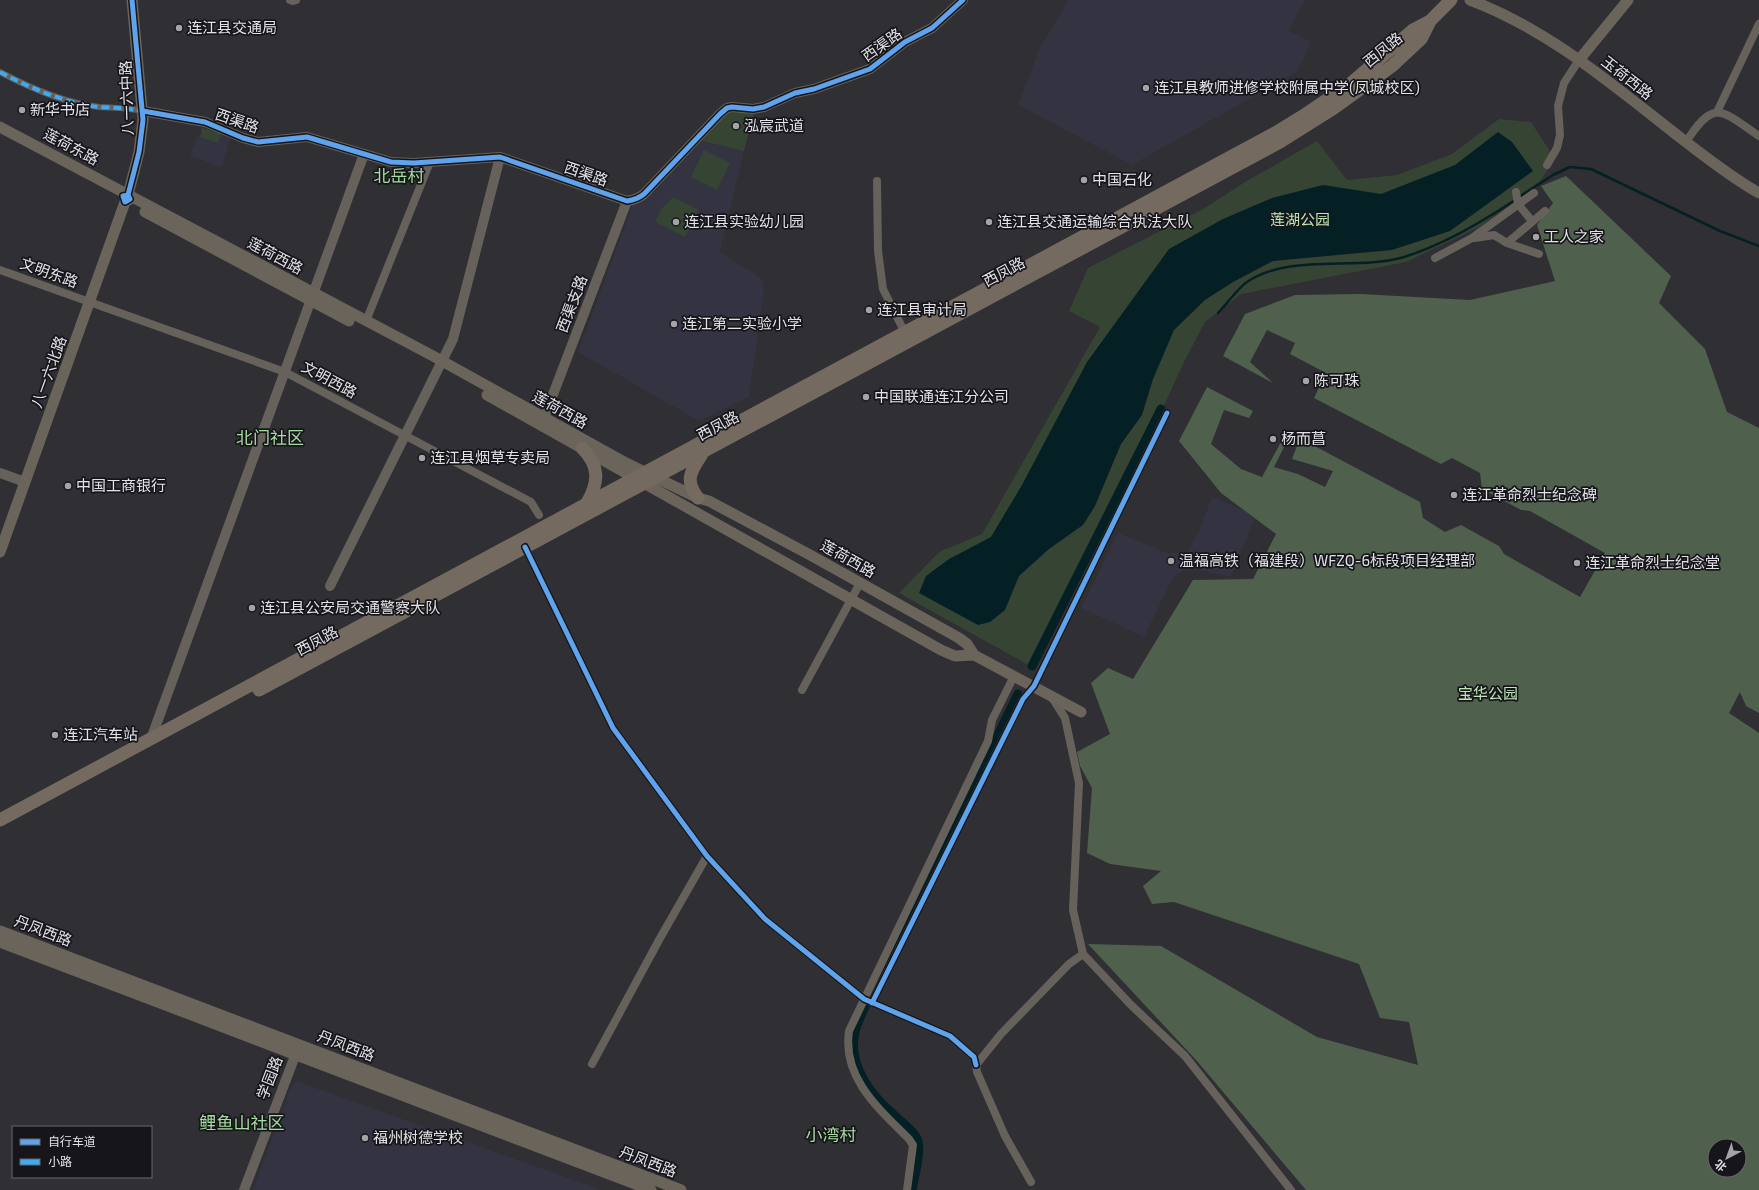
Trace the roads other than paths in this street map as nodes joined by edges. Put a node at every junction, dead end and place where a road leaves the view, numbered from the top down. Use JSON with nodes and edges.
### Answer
{"nodes":[{"id":1,"x":132,"y":0,"type":"edge"},
{"id":2,"x":290,"y":0,"type":"edge"},
{"id":3,"x":296,"y":0,"type":"edge"},
{"id":4,"x":963,"y":0,"type":"edge"},
{"id":5,"x":1451,"y":0,"type":"edge"},
{"id":6,"x":1470,"y":0,"type":"edge"},
{"id":7,"x":1628,"y":0,"type":"edge"},
{"id":8,"x":1430,"y":21,"type":"junction"},
{"id":9,"x":1759,"y":24,"type":"edge"},
{"id":10,"x":1579,"y":60,"type":"junction"},
{"id":11,"x":0,"y":72,"type":"edge"},
{"id":12,"x":143,"y":111,"type":"junction"},
{"id":13,"x":1717,"y":112,"type":"junction"},
{"id":14,"x":0,"y":126,"type":"edge"},
{"id":15,"x":0,"y":134,"type":"edge"},
{"id":16,"x":1759,"y":136,"type":"edge"},
{"id":17,"x":1686,"y":142,"type":"junction"},
{"id":18,"x":364,"y":154,"type":"junction"},
{"id":19,"x":500,"y":157,"type":"junction"},
{"id":20,"x":430,"y":162,"type":"junction"},
{"id":21,"x":1547,"y":165,"type":"dead end"},
{"id":22,"x":877,"y":181,"type":"dead end"},
{"id":23,"x":1516,"y":192,"type":"dead end"},
{"id":24,"x":1534,"y":193,"type":"dead end"},
{"id":25,"x":1759,"y":193,"type":"edge"},
{"id":26,"x":127,"y":198,"type":"junction"},
{"id":27,"x":627,"y":201,"type":"junction"},
{"id":28,"x":1518,"y":204,"type":"junction"},
{"id":29,"x":1545,"y":211,"type":"dead end"},
{"id":30,"x":1532,"y":221,"type":"junction"},
{"id":31,"x":1472,"y":238,"type":"junction"},
{"id":32,"x":1507,"y":243,"type":"junction"},
{"id":33,"x":1539,"y":254,"type":"dead end"},
{"id":34,"x":1435,"y":258,"type":"dead end"},
{"id":35,"x":0,"y":270,"type":"edge"},
{"id":36,"x":313,"y":298,"type":"junction"},
{"id":37,"x":89,"y":302,"type":"junction"},
{"id":38,"x":366,"y":321,"type":"junction"},
{"id":39,"x":904,"y":333,"type":"junction"},
{"id":40,"x":439,"y":364,"type":"junction"},
{"id":41,"x":285,"y":372,"type":"junction"},
{"id":42,"x":1167,"y":413,"type":"dead end"},
{"id":43,"x":544,"y":418,"type":"junction"},
{"id":44,"x":404,"y":436,"type":"junction"},
{"id":45,"x":582,"y":448,"type":"junction"},
{"id":46,"x":704,"y":452,"type":"junction"},
{"id":47,"x":0,"y":474,"type":"edge"},
{"id":48,"x":645,"y":478,"type":"junction"},
{"id":49,"x":25,"y":482,"type":"junction"},
{"id":50,"x":698,"y":498,"type":"junction"},
{"id":51,"x":587,"y":503,"type":"junction"},
{"id":52,"x":692,"y":511,"type":"junction"},
{"id":53,"x":539,"y":515,"type":"dead end"},
{"id":54,"x":525,"y":547,"type":"junction"},
{"id":55,"x":0,"y":552,"type":"edge"},
{"id":56,"x":860,"y":583,"type":"junction"},
{"id":57,"x":330,"y":586,"type":"dead end"},
{"id":58,"x":851,"y":600,"type":"junction"},
{"id":59,"x":974,"y":655,"type":"junction"},
{"id":60,"x":1014,"y":676,"type":"junction"},
{"id":61,"x":1034,"y":686,"type":"junction"},
{"id":62,"x":802,"y":690,"type":"dead end"},
{"id":63,"x":1051,"y":695,"type":"junction"},
{"id":64,"x":1081,"y":712,"type":"dead end"},
{"id":65,"x":151,"y":739,"type":"junction"},
{"id":66,"x":0,"y":820,"type":"edge"},
{"id":67,"x":0,"y":830,"type":"edge"},
{"id":68,"x":707,"y":856,"type":"junction"},
{"id":69,"x":0,"y":931,"type":"edge"},
{"id":70,"x":0,"y":942,"type":"edge"},
{"id":71,"x":1083,"y":954,"type":"junction"},
{"id":72,"x":864,"y":999,"type":"junction"},
{"id":73,"x":872,"y":1003,"type":"junction"},
{"id":74,"x":297,"y":1050,"type":"junction"},
{"id":75,"x":592,"y":1064,"type":"dead end"},
{"id":76,"x":976,"y":1065,"type":"junction"},
{"id":77,"x":1030,"y":1182,"type":"dead end"},
{"id":78,"x":244,"y":1190,"type":"edge"},
{"id":79,"x":651,"y":1190,"type":"edge"},
{"id":80,"x":681,"y":1190,"type":"edge"},
{"id":81,"x":907,"y":1190,"type":"edge"},
{"id":82,"x":1291,"y":1190,"type":"edge"}],
"edges":[{"from":1,"to":12,"type":"main road","name":"八一六中路"},
{"from":2,"to":3,"type":"street"},
{"from":4,"to":27,"type":"street","name":"西渠路"},
{"from":5,"to":8,"type":"main road","name":"西凤路"},
{"from":6,"to":10,"type":"main road","name":"玉荷西路"},
{"from":7,"to":10,"type":"main road"},
{"from":8,"to":39,"type":"main road","name":"西凤路"},
{"from":8,"to":46,"type":"main road","name":"西凤路"},
{"from":9,"to":13,"type":"street"},
{"from":10,"to":17,"type":"main road","name":"玉荷西路"},
{"from":10,"to":21,"type":"street"},
{"from":11,"to":12,"type":"street"},
{"from":12,"to":18,"type":"street","name":"西渠路"},
{"from":12,"to":26,"type":"main road","name":"八一六中路"},
{"from":13,"to":16,"type":"street"},
{"from":13,"to":17,"type":"street"},
{"from":14,"to":26,"type":"main road","name":"莲荷东路"},
{"from":15,"to":26,"type":"main road","name":"莲荷东路"},
{"from":17,"to":25,"type":"main road","name":"玉荷西路"},
{"from":18,"to":20,"type":"street","name":"西渠路"},
{"from":18,"to":36,"type":"street"},
{"from":19,"to":20,"type":"street","name":"西渠路"},
{"from":19,"to":27,"type":"street","name":"西渠路"},
{"from":19,"to":40,"type":"street"},
{"from":20,"to":38,"type":"street"},
{"from":22,"to":39,"type":"street"},
{"from":23,"to":28,"type":"street"},
{"from":24,"to":28,"type":"street"},
{"from":26,"to":36,"type":"main road","name":"莲荷西路"},
{"from":26,"to":37,"type":"main road","name":"八一六北路"},
{"from":27,"to":43,"type":"street","name":"西渠支路"},
{"from":28,"to":30,"type":"street"},
{"from":28,"to":31,"type":"street"},
{"from":29,"to":30,"type":"street"},
{"from":30,"to":32,"type":"street"},
{"from":31,"to":32,"type":"street"},
{"from":31,"to":34,"type":"street"},
{"from":32,"to":33,"type":"street"},
{"from":35,"to":37,"type":"street","name":"文明东路"},
{"from":36,"to":38,"type":"main road","name":"莲荷西路"},
{"from":36,"to":40,"type":"main road","name":"莲荷西路"},
{"from":36,"to":41,"type":"street"},
{"from":37,"to":41,"type":"street","name":"文明西路"},
{"from":37,"to":49,"type":"main road","name":"八一六北路"},
{"from":38,"to":40,"type":"main road","name":"莲荷西路"},
{"from":39,"to":48,"type":"main road","name":"西凤路"},
{"from":40,"to":43,"type":"main road","name":"莲荷西路"},
{"from":40,"to":44,"type":"street"},
{"from":40,"to":45,"type":"main road","name":"莲荷西路"},
{"from":41,"to":44,"type":"street","name":"文明西路"},
{"from":41,"to":65,"type":"street"},
{"from":42,"to":61,"type":"street"},
{"from":43,"to":48,"type":"main road","name":"莲荷西路"},
{"from":44,"to":53,"type":"street","name":"文明西路"},
{"from":44,"to":57,"type":"street"},
{"from":45,"to":48,"type":"main road","name":"莲荷西路"},
{"from":45,"to":51,"type":"main road"},
{"from":46,"to":48,"type":"main road","name":"西凤路"},
{"from":46,"to":50,"type":"main road"},
{"from":47,"to":49,"type":"street"},
{"from":48,"to":50,"type":"main road","name":"莲荷西路"},
{"from":48,"to":51,"type":"main road","name":"西凤路"},
{"from":48,"to":52,"type":"main road","name":"莲荷西路"},
{"from":48,"to":54,"type":"main road","name":"西凤路"},
{"from":49,"to":55,"type":"main road","name":"八一六北路"},
{"from":50,"to":52,"type":"main road"},
{"from":50,"to":56,"type":"main road","name":"莲荷西路"},
{"from":51,"to":65,"type":"main road","name":"西凤路"},
{"from":52,"to":58,"type":"main road","name":"莲荷西路"},
{"from":54,"to":67,"type":"main road","name":"西凤路"},
{"from":54,"to":68,"type":"street"},
{"from":56,"to":58,"type":"street"},
{"from":56,"to":59,"type":"main road","name":"莲荷西路"},
{"from":58,"to":59,"type":"main road","name":"莲荷西路"},
{"from":58,"to":62,"type":"street"},
{"from":59,"to":60,"type":"main road","name":"莲荷西路"},
{"from":60,"to":61,"type":"main road","name":"莲荷西路"},
{"from":60,"to":72,"type":"street"},
{"from":61,"to":63,"type":"main road","name":"莲荷西路"},
{"from":61,"to":73,"type":"street"},
{"from":63,"to":64,"type":"main road","name":"莲荷西路"},
{"from":63,"to":71,"type":"street"},
{"from":65,"to":66,"type":"main road","name":"西凤路"},
{"from":68,"to":72,"type":"street"},
{"from":68,"to":75,"type":"street"},
{"from":69,"to":74,"type":"main road","name":"丹凤西路"},
{"from":70,"to":74,"type":"main road","name":"丹凤西路"},
{"from":71,"to":76,"type":"street"},
{"from":71,"to":82,"type":"street"},
{"from":72,"to":73,"type":"street"},
{"from":72,"to":81,"type":"street"},
{"from":73,"to":76,"type":"street"},
{"from":74,"to":78,"type":"street","name":"学园路"},
{"from":74,"to":79,"type":"main road","name":"丹凤西路"},
{"from":74,"to":80,"type":"main road","name":"丹凤西路"},
{"from":76,"to":77,"type":"street"}]}
